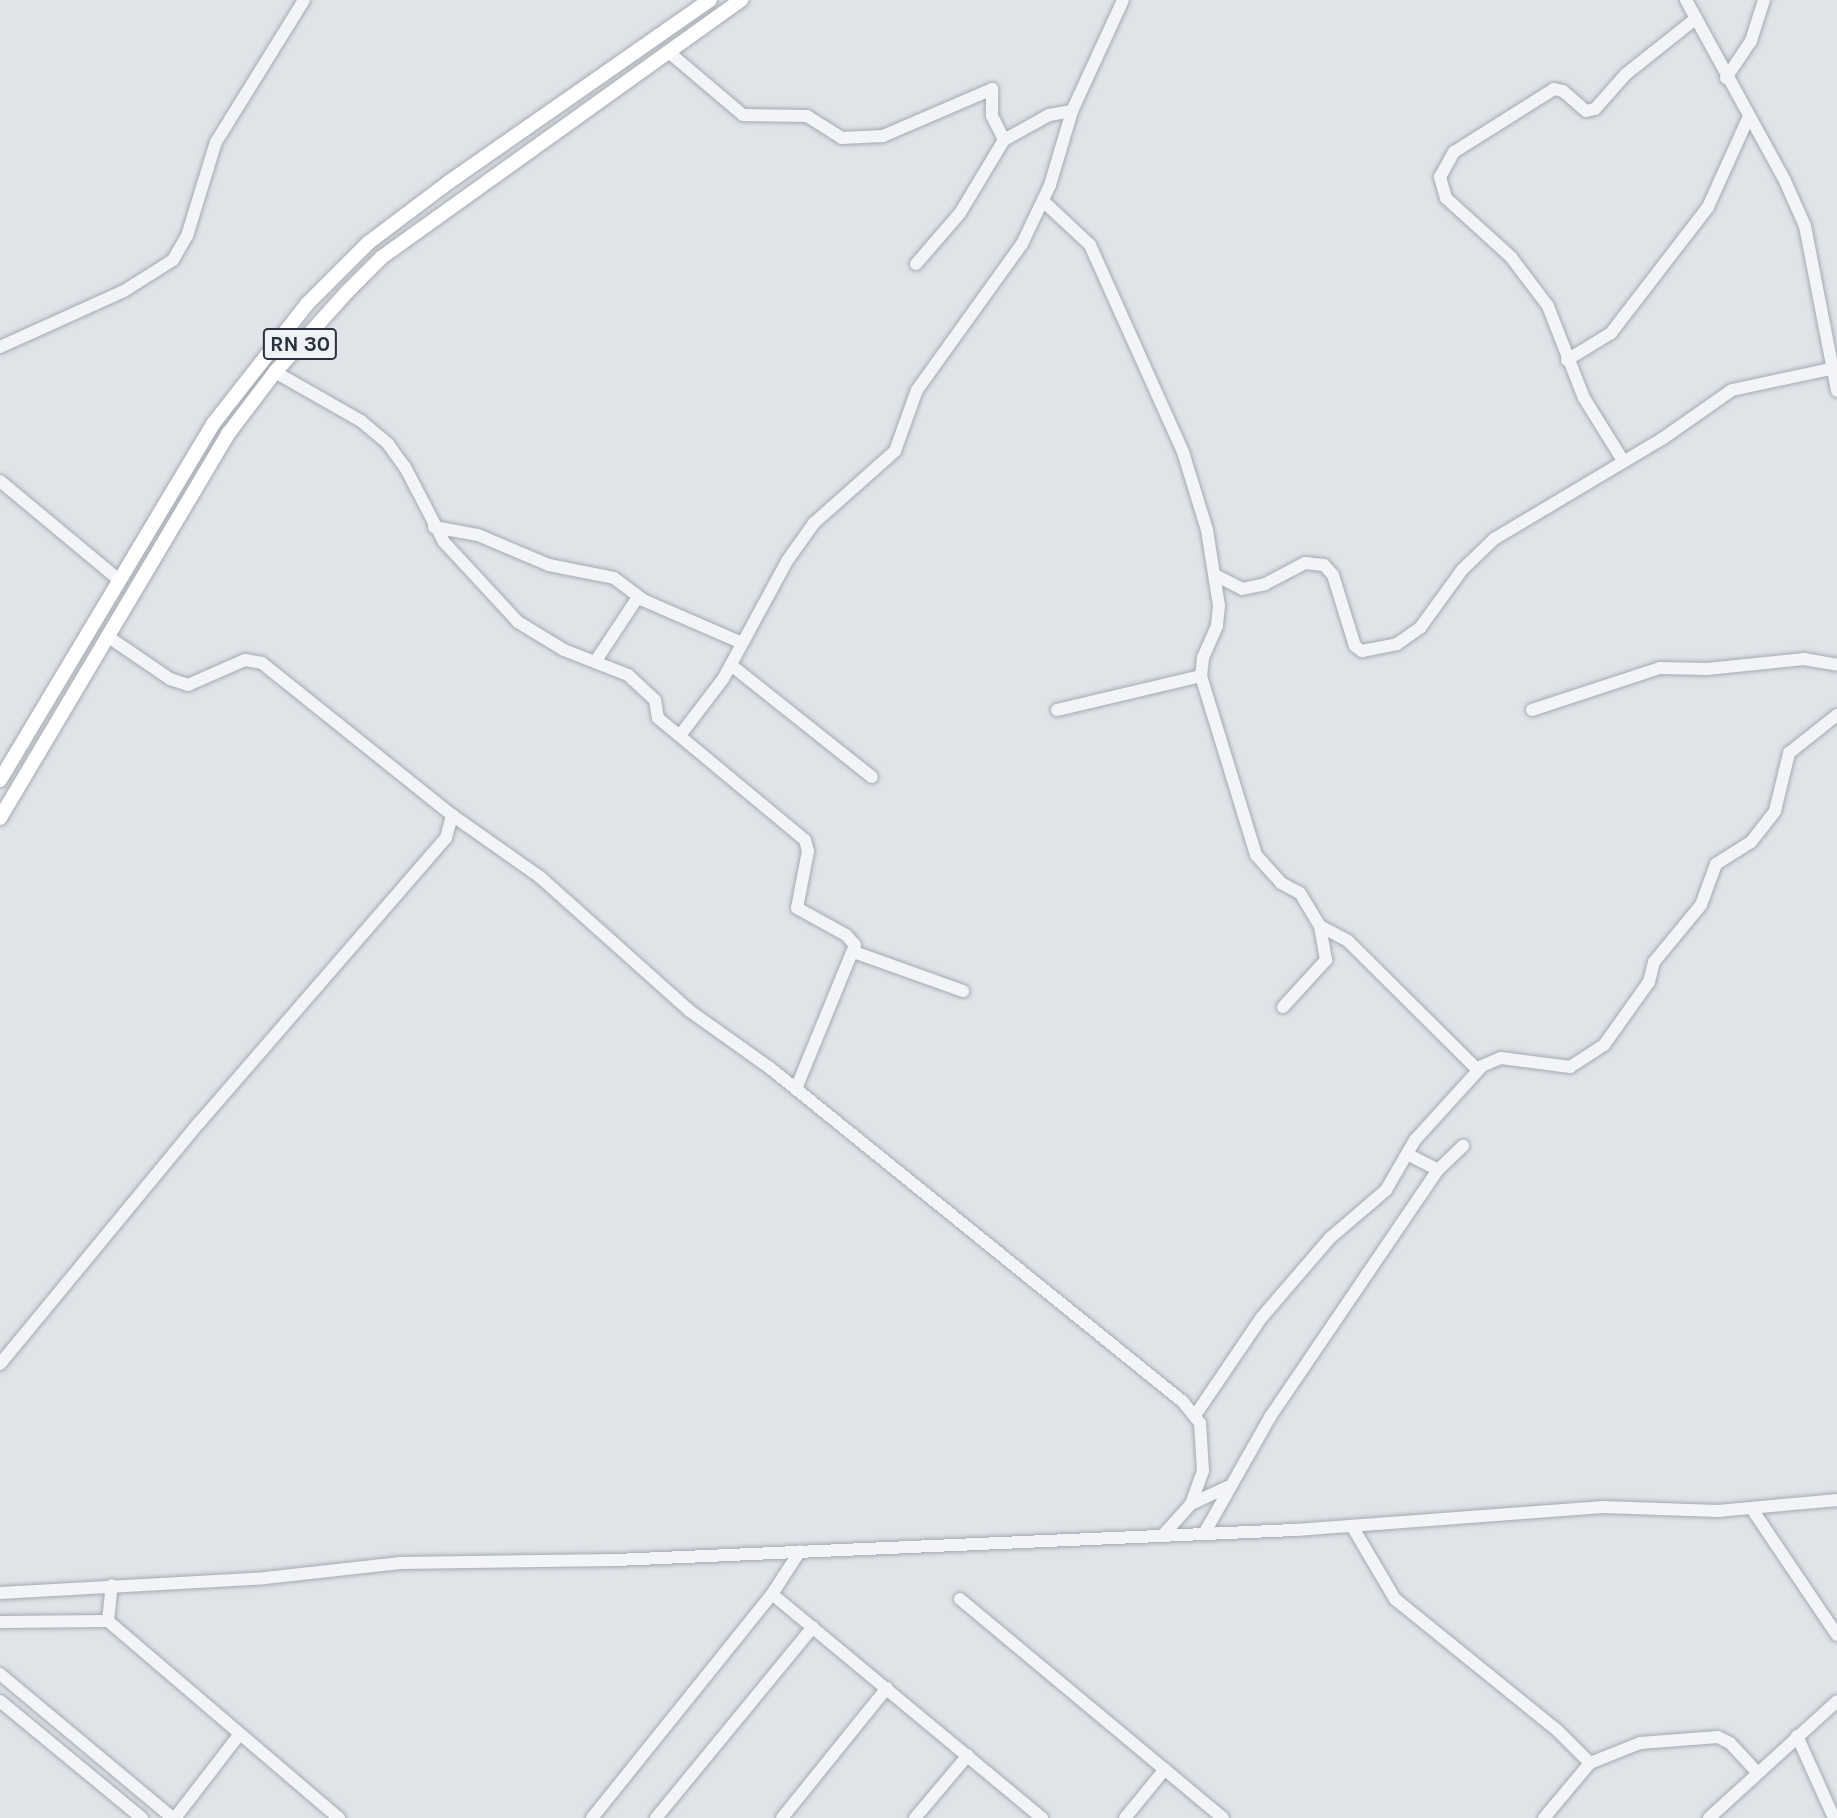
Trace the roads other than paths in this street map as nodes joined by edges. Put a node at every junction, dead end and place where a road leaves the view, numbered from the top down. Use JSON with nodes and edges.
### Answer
{"nodes":[{"id":1,"x":304,"y":0,"type":"edge"},
{"id":2,"x":710,"y":0,"type":"edge"},
{"id":3,"x":741,"y":0,"type":"edge"},
{"id":4,"x":1124,"y":0,"type":"edge"},
{"id":5,"x":1686,"y":0,"type":"edge"},
{"id":6,"x":1764,"y":0,"type":"edge"},
{"id":7,"x":1694,"y":20,"type":"junction"},
{"id":8,"x":671,"y":54,"type":"junction"},
{"id":9,"x":1726,"y":78,"type":"junction"},
{"id":10,"x":1072,"y":111,"type":"junction"},
{"id":11,"x":1749,"y":116,"type":"junction"},
{"id":12,"x":1004,"y":141,"type":"junction"},
{"id":13,"x":1043,"y":201,"type":"junction"},
{"id":14,"x":916,"y":264,"type":"dead end"},
{"id":15,"x":0,"y":347,"type":"edge"},
{"id":16,"x":1567,"y":359,"type":"junction"},
{"id":17,"x":1830,"y":369,"type":"junction"},
{"id":18,"x":275,"y":372,"type":"junction"},
{"id":19,"x":1837,"y":391,"type":"edge"},
{"id":20,"x":1622,"y":459,"type":"junction"},
{"id":21,"x":0,"y":481,"type":"edge"},
{"id":22,"x":434,"y":527,"type":"junction"},
{"id":23,"x":1214,"y":575,"type":"junction"},
{"id":24,"x":118,"y":579,"type":"junction"},
{"id":25,"x":638,"y":597,"type":"junction"},
{"id":26,"x":110,"y":638,"type":"junction"},
{"id":27,"x":742,"y":643,"type":"junction"},
{"id":28,"x":595,"y":662,"type":"junction"},
{"id":29,"x":732,"y":665,"type":"junction"},
{"id":30,"x":1837,"y":665,"type":"edge"},
{"id":31,"x":1201,"y":676,"type":"junction"},
{"id":32,"x":1057,"y":710,"type":"dead end"},
{"id":33,"x":1532,"y":710,"type":"dead end"},
{"id":34,"x":1837,"y":715,"type":"edge"},
{"id":35,"x":681,"y":734,"type":"junction"},
{"id":36,"x":872,"y":777,"type":"dead end"},
{"id":37,"x":0,"y":780,"type":"edge"},
{"id":38,"x":452,"y":815,"type":"junction"},
{"id":39,"x":0,"y":818,"type":"edge"},
{"id":40,"x":1320,"y":926,"type":"junction"},
{"id":41,"x":855,"y":952,"type":"junction"},
{"id":42,"x":963,"y":992,"type":"dead end"},
{"id":43,"x":1283,"y":1007,"type":"dead end"},
{"id":44,"x":1478,"y":1070,"type":"junction"},
{"id":45,"x":796,"y":1089,"type":"junction"},
{"id":46,"x":1463,"y":1146,"type":"dead end"},
{"id":47,"x":1407,"y":1154,"type":"junction"},
{"id":48,"x":1438,"y":1170,"type":"junction"},
{"id":49,"x":0,"y":1364,"type":"edge"},
{"id":50,"x":1196,"y":1414,"type":"junction"},
{"id":51,"x":1227,"y":1487,"type":"junction"},
{"id":52,"x":1837,"y":1500,"type":"edge"},
{"id":53,"x":1191,"y":1504,"type":"junction"},
{"id":54,"x":1752,"y":1509,"type":"junction"},
{"id":55,"x":1352,"y":1526,"type":"junction"},
{"id":56,"x":1205,"y":1532,"type":"junction"},
{"id":57,"x":1164,"y":1534,"type":"junction"},
{"id":58,"x":800,"y":1552,"type":"junction"},
{"id":59,"x":112,"y":1585,"type":"junction"},
{"id":60,"x":0,"y":1593,"type":"edge"},
{"id":61,"x":772,"y":1594,"type":"junction"},
{"id":62,"x":960,"y":1599,"type":"dead end"},
{"id":63,"x":108,"y":1621,"type":"junction"},
{"id":64,"x":0,"y":1622,"type":"edge"},
{"id":65,"x":813,"y":1627,"type":"junction"},
{"id":66,"x":1837,"y":1635,"type":"edge"},
{"id":67,"x":0,"y":1674,"type":"edge"},
{"id":68,"x":887,"y":1688,"type":"junction"},
{"id":69,"x":0,"y":1701,"type":"edge"},
{"id":70,"x":1835,"y":1704,"type":"edge"},
{"id":71,"x":239,"y":1735,"type":"junction"},
{"id":72,"x":1797,"y":1735,"type":"junction"},
{"id":73,"x":968,"y":1755,"type":"junction"},
{"id":74,"x":1590,"y":1763,"type":"junction"},
{"id":75,"x":1165,"y":1769,"type":"junction"},
{"id":76,"x":1756,"y":1771,"type":"junction"},
{"id":77,"x":1036,"y":1816,"type":"edge"},
{"id":78,"x":142,"y":1818,"type":"edge"},
{"id":79,"x":174,"y":1818,"type":"edge"},
{"id":80,"x":339,"y":1818,"type":"edge"},
{"id":81,"x":592,"y":1818,"type":"edge"},
{"id":82,"x":656,"y":1818,"type":"edge"},
{"id":83,"x":782,"y":1818,"type":"edge"},
{"id":84,"x":915,"y":1818,"type":"edge"},
{"id":85,"x":1125,"y":1818,"type":"edge"},
{"id":86,"x":1223,"y":1818,"type":"edge"},
{"id":87,"x":1544,"y":1818,"type":"edge"},
{"id":88,"x":1709,"y":1818,"type":"edge"},
{"id":89,"x":1834,"y":1818,"type":"edge"}],
"edges":[{"from":1,"to":15,"type":"street"},
{"from":2,"to":24,"type":"main road","number":"RN 30"},
{"from":3,"to":8,"type":"main road","name":"RN 30","number":"RN 30"},
{"from":4,"to":10,"type":"street"},
{"from":5,"to":7,"type":"street"},
{"from":6,"to":9,"type":"street"},
{"from":7,"to":9,"type":"street"},
{"from":7,"to":16,"type":"street"},
{"from":8,"to":12,"type":"street"},
{"from":8,"to":18,"type":"main road","name":"RN 30","number":"RN 30"},
{"from":9,"to":11,"type":"street"},
{"from":10,"to":12,"type":"street"},
{"from":10,"to":13,"type":"street"},
{"from":11,"to":16,"type":"street"},
{"from":11,"to":17,"type":"street"},
{"from":12,"to":14,"type":"street"},
{"from":13,"to":23,"type":"street"},
{"from":13,"to":27,"type":"street"},
{"from":16,"to":20,"type":"street"},
{"from":17,"to":19,"type":"street"},
{"from":17,"to":20,"type":"street"},
{"from":18,"to":22,"type":"street"},
{"from":18,"to":26,"type":"main road","name":"RN 30","number":"RN 30"},
{"from":20,"to":23,"type":"street"},
{"from":21,"to":24,"type":"street"},
{"from":22,"to":25,"type":"street"},
{"from":22,"to":28,"type":"street"},
{"from":23,"to":31,"type":"street"},
{"from":24,"to":37,"type":"main road","number":"RN 30"},
{"from":25,"to":27,"type":"street"},
{"from":25,"to":28,"type":"street"},
{"from":26,"to":38,"type":"street"},
{"from":26,"to":39,"type":"main road","name":"RN 30","number":"RN 30"},
{"from":27,"to":29,"type":"street"},
{"from":28,"to":35,"type":"street"},
{"from":29,"to":35,"type":"street"},
{"from":29,"to":36,"type":"street"},
{"from":30,"to":33,"type":"street"},
{"from":31,"to":32,"type":"street"},
{"from":31,"to":40,"type":"street"},
{"from":34,"to":44,"type":"street"},
{"from":35,"to":41,"type":"street"},
{"from":38,"to":45,"type":"street"},
{"from":38,"to":49,"type":"street"},
{"from":40,"to":43,"type":"street"},
{"from":40,"to":44,"type":"street"},
{"from":41,"to":42,"type":"street"},
{"from":41,"to":45,"type":"street"},
{"from":44,"to":47,"type":"street"},
{"from":45,"to":50,"type":"street"},
{"from":46,"to":48,"type":"street"},
{"from":47,"to":48,"type":"street"},
{"from":47,"to":50,"type":"street"},
{"from":48,"to":51,"type":"street"},
{"from":50,"to":53,"type":"street"},
{"from":51,"to":53,"type":"street"},
{"from":51,"to":56,"type":"street"},
{"from":52,"to":54,"type":"street"},
{"from":53,"to":57,"type":"street"},
{"from":54,"to":55,"type":"street"},
{"from":54,"to":66,"type":"street"},
{"from":55,"to":56,"type":"street"},
{"from":55,"to":74,"type":"street"},
{"from":56,"to":57,"type":"street"},
{"from":57,"to":58,"type":"street"},
{"from":58,"to":59,"type":"street"},
{"from":58,"to":61,"type":"street"},
{"from":59,"to":60,"type":"street"},
{"from":59,"to":63,"type":"street"},
{"from":61,"to":65,"type":"street"},
{"from":61,"to":81,"type":"street"},
{"from":62,"to":75,"type":"street"},
{"from":63,"to":64,"type":"street"},
{"from":63,"to":71,"type":"street"},
{"from":65,"to":68,"type":"street"},
{"from":65,"to":82,"type":"street"},
{"from":67,"to":79,"type":"street"},
{"from":68,"to":73,"type":"street"},
{"from":68,"to":83,"type":"street"},
{"from":69,"to":78,"type":"street"},
{"from":70,"to":72,"type":"street"},
{"from":71,"to":79,"type":"street"},
{"from":71,"to":80,"type":"street"},
{"from":72,"to":76,"type":"street"},
{"from":72,"to":89,"type":"street"},
{"from":73,"to":77,"type":"street"},
{"from":73,"to":84,"type":"street"},
{"from":74,"to":76,"type":"street"},
{"from":74,"to":87,"type":"street"},
{"from":75,"to":85,"type":"street"},
{"from":75,"to":86,"type":"street"},
{"from":76,"to":88,"type":"street"}]}
